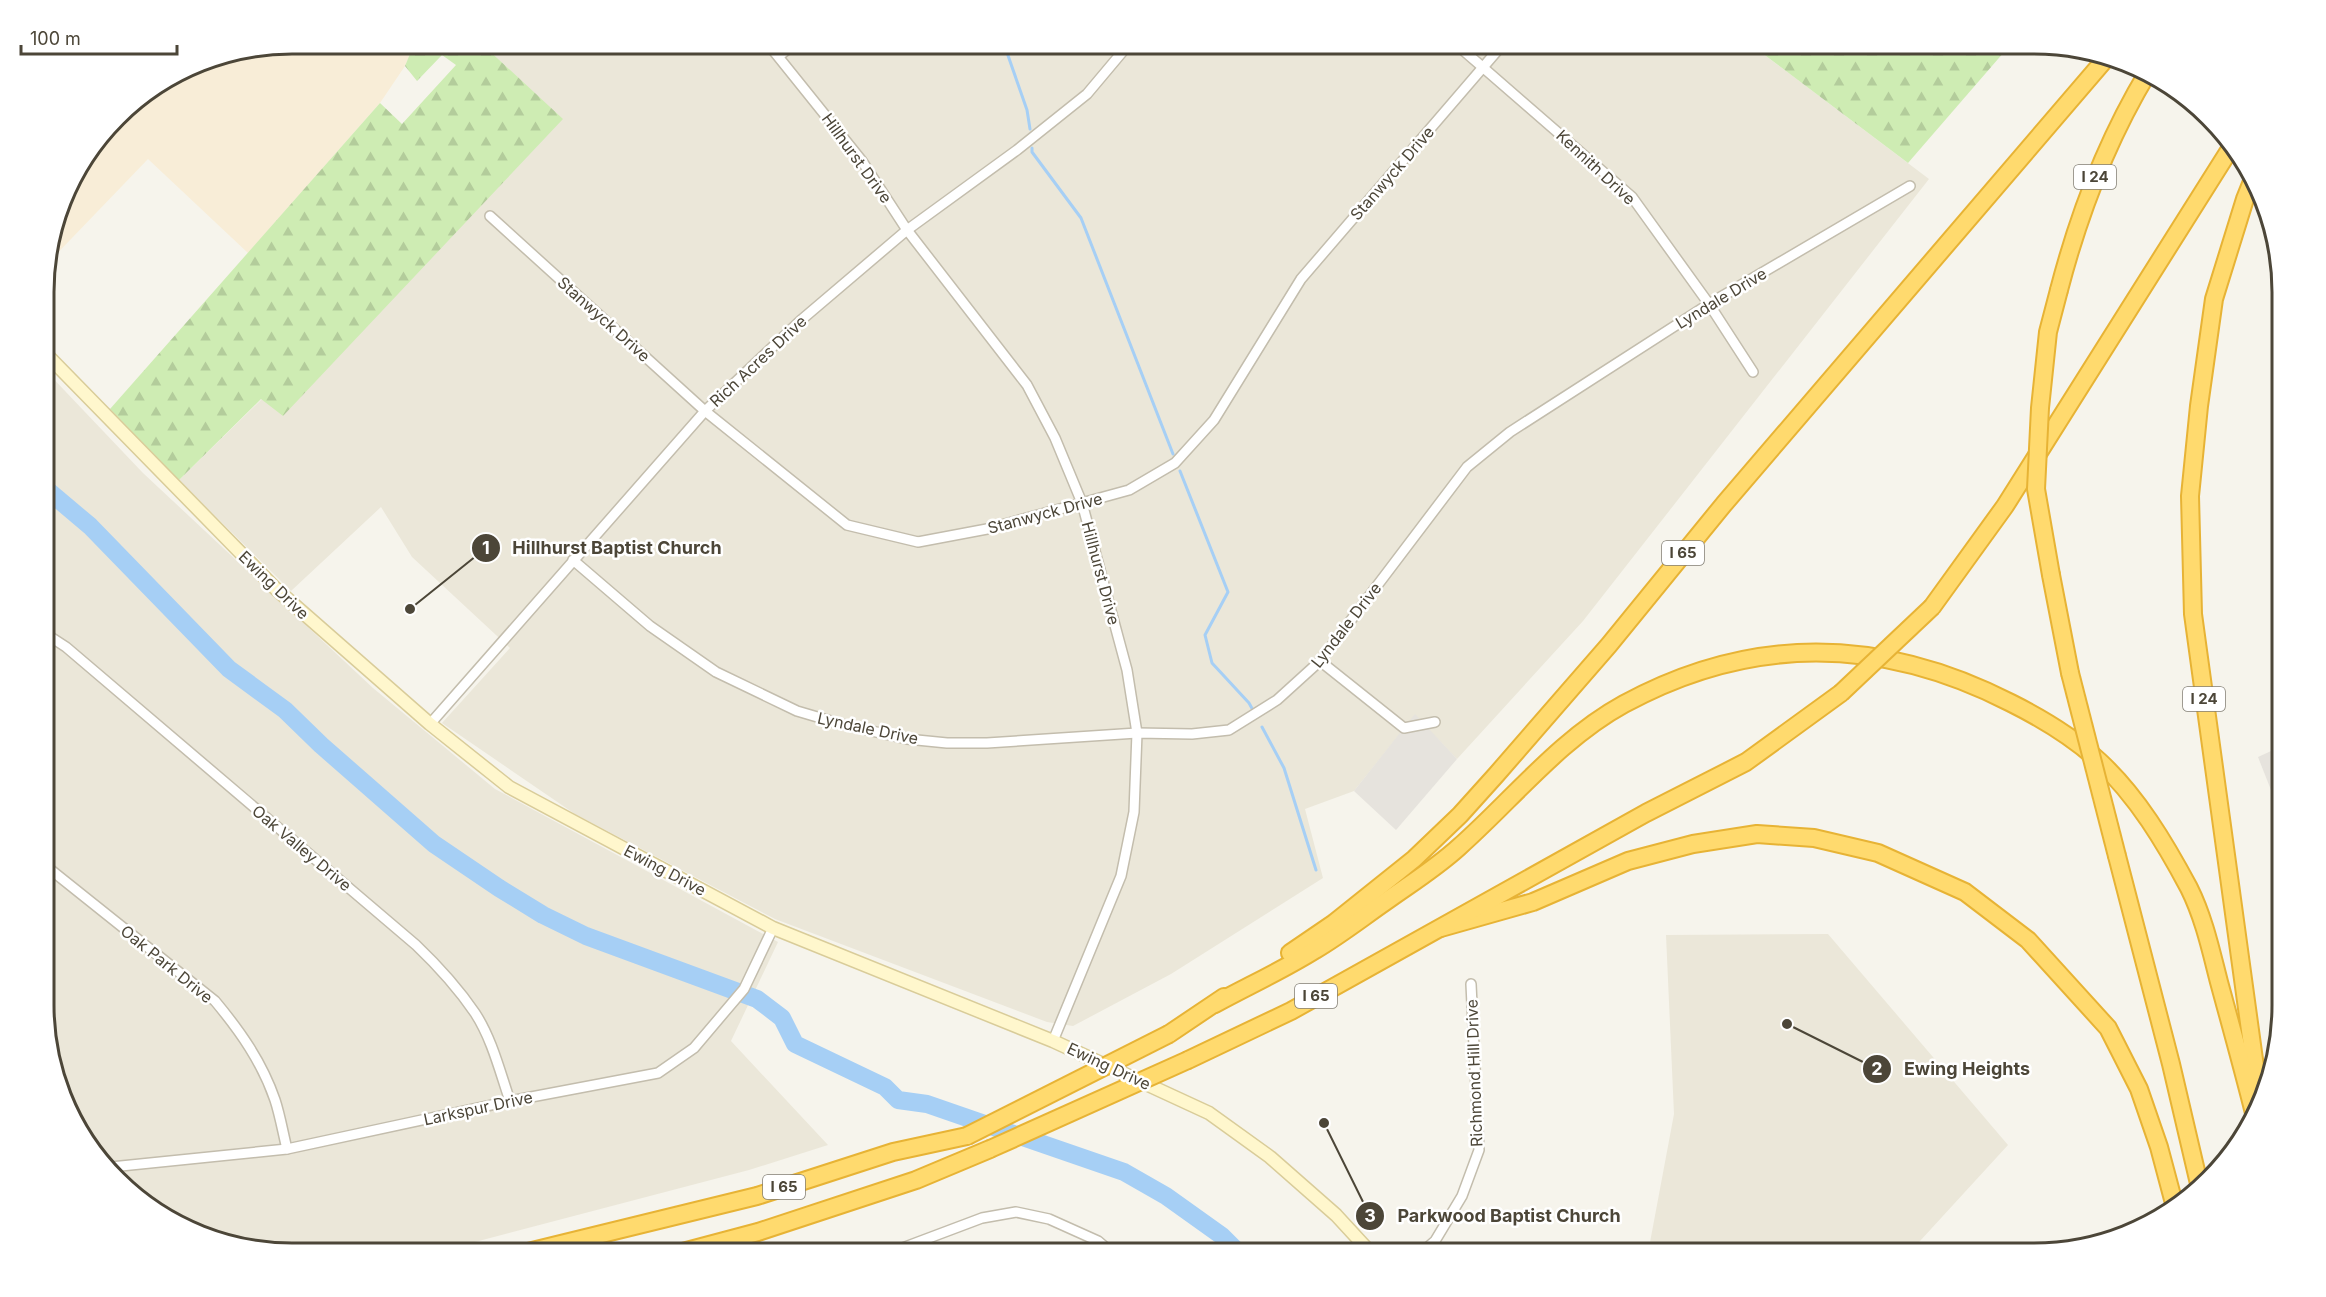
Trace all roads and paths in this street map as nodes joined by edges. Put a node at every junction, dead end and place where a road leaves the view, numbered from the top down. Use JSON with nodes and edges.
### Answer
{"nodes":[{"id":1,"x":782,"y":54,"type":"edge"},
{"id":2,"x":1121,"y":54,"type":"edge"},
{"id":3,"x":1469,"y":54,"type":"edge"},
{"id":4,"x":1494,"y":54,"type":"edge"},
{"id":5,"x":779,"y":56,"type":"joint"},
{"id":6,"x":2101,"y":64,"type":"edge"},
{"id":7,"x":1484,"y":66,"type":"junction"},
{"id":8,"x":2143,"y":81,"type":"edge"},
{"id":9,"x":2227,"y":153,"type":"edge"},
{"id":10,"x":1910,"y":186,"type":"dead end"},
{"id":11,"x":2249,"y":190,"type":"edge"},
{"id":12,"x":490,"y":216,"type":"dead end"},
{"id":13,"x":907,"y":230,"type":"junction"},
{"id":14,"x":1709,"y":304,"type":"junction"},
{"id":15,"x":54,"y":362,"type":"edge"},
{"id":16,"x":1753,"y":372,"type":"dead end"},
{"id":17,"x":705,"y":411,"type":"junction"},
{"id":18,"x":1082,"y":503,"type":"junction"},
{"id":19,"x":573,"y":560,"type":"junction"},
{"id":20,"x":54,"y":639,"type":"edge"},
{"id":21,"x":1320,"y":662,"type":"junction"},
{"id":22,"x":1435,"y":722,"type":"dead end"},
{"id":23,"x":430,"y":724,"type":"junction"},
{"id":24,"x":1137,"y":734,"type":"junction"},
{"id":25,"x":54,"y":872,"type":"edge"},
{"id":26,"x":773,"y":928,"type":"junction"},
{"id":27,"x":1441,"y":928,"type":"junction"},
{"id":28,"x":1471,"y":984,"type":"dead end"},
{"id":29,"x":1215,"y":1004,"type":"junction"},
{"id":30,"x":1053,"y":1041,"type":"junction"},
{"id":31,"x":2258,"y":1086,"type":"edge"},
{"id":32,"x":510,"y":1101,"type":"junction"},
{"id":33,"x":2251,"y":1102,"type":"edge"},
{"id":34,"x":287,"y":1149,"type":"junction"},
{"id":35,"x":117,"y":1166,"type":"edge"},
{"id":36,"x":2197,"y":1178,"type":"edge"},
{"id":37,"x":2173,"y":1198,"type":"edge"},
{"id":38,"x":565,"y":1243,"type":"edge"},
{"id":39,"x":717,"y":1243,"type":"edge"},
{"id":40,"x":916,"y":1243,"type":"edge"},
{"id":41,"x":1100,"y":1243,"type":"edge"},
{"id":42,"x":1362,"y":1243,"type":"edge"},
{"id":43,"x":1433,"y":1243,"type":"edge"}],
"edges":[{"from":1,"to":5,"type":"street"},
{"from":2,"to":13,"type":"street","name":"Rich Acres Drive"},
{"from":3,"to":7,"type":"street","name":"Kennith Drive"},
{"from":4,"to":7,"type":"street","name":"Stanwyck Drive"},
{"from":5,"to":13,"type":"street","name":"Hillhurst Drive"},
{"from":6,"to":29,"type":"highway","number":"I 65"},
{"from":7,"to":14,"type":"street","name":"Kennith Drive"},
{"from":7,"to":18,"type":"street","name":"Stanwyck Drive"},
{"from":8,"to":36,"type":"highway","number":"I 24","bridge":true},
{"from":9,"to":27,"type":"highway","number":"I 65","bridge":true},
{"from":10,"to":14,"type":"street","name":"Lyndale Drive"},
{"from":11,"to":31,"type":"highway","number":"I 24"},
{"from":12,"to":17,"type":"street","name":"Stanwyck Drive"},
{"from":13,"to":17,"type":"street","name":"Rich Acres Drive"},
{"from":13,"to":18,"type":"street","name":"Hillhurst Drive"},
{"from":14,"to":16,"type":"street","name":"Kennith Drive"},
{"from":14,"to":21,"type":"street","name":"Lyndale Drive"},
{"from":15,"to":23,"type":"main road","name":"Ewing Drive"},
{"from":17,"to":18,"type":"street","name":"Stanwyck Drive"},
{"from":17,"to":19,"type":"street","name":"Rich Acres Drive"},
{"from":18,"to":24,"type":"street","name":"Hillhurst Drive"},
{"from":19,"to":23,"type":"street","name":"Rich Acres Drive"},
{"from":19,"to":24,"type":"street","name":"Lyndale Drive"},
{"from":20,"to":32,"type":"street","name":"Oak Valley Drive"},
{"from":21,"to":22,"type":"street"},
{"from":21,"to":24,"type":"street","name":"Lyndale Drive"},
{"from":23,"to":26,"type":"main road","name":"Ewing Drive"},
{"from":24,"to":30,"type":"street","name":"Hillhurst Drive"},
{"from":25,"to":34,"type":"street","name":"Oak Park Drive"},
{"from":26,"to":30,"type":"main road","name":"Ewing Drive"},
{"from":26,"to":32,"type":"street","name":"Larkspur Drive"},
{"from":27,"to":37,"type":"highway"},
{"from":27,"to":39,"type":"highway","number":"I 65","bridge":true},
{"from":28,"to":43,"type":"street","name":"Richmond Hill Drive"},
{"from":29,"to":33,"type":"highway"},
{"from":29,"to":38,"type":"highway","number":"I 65","bridge":true},
{"from":30,"to":42,"type":"main road","name":"Ewing Drive"},
{"from":32,"to":34,"type":"street","name":"Larkspur Drive"},
{"from":34,"to":35,"type":"street","name":"Larkspur Drive"},
{"from":40,"to":41,"type":"street"}]}
